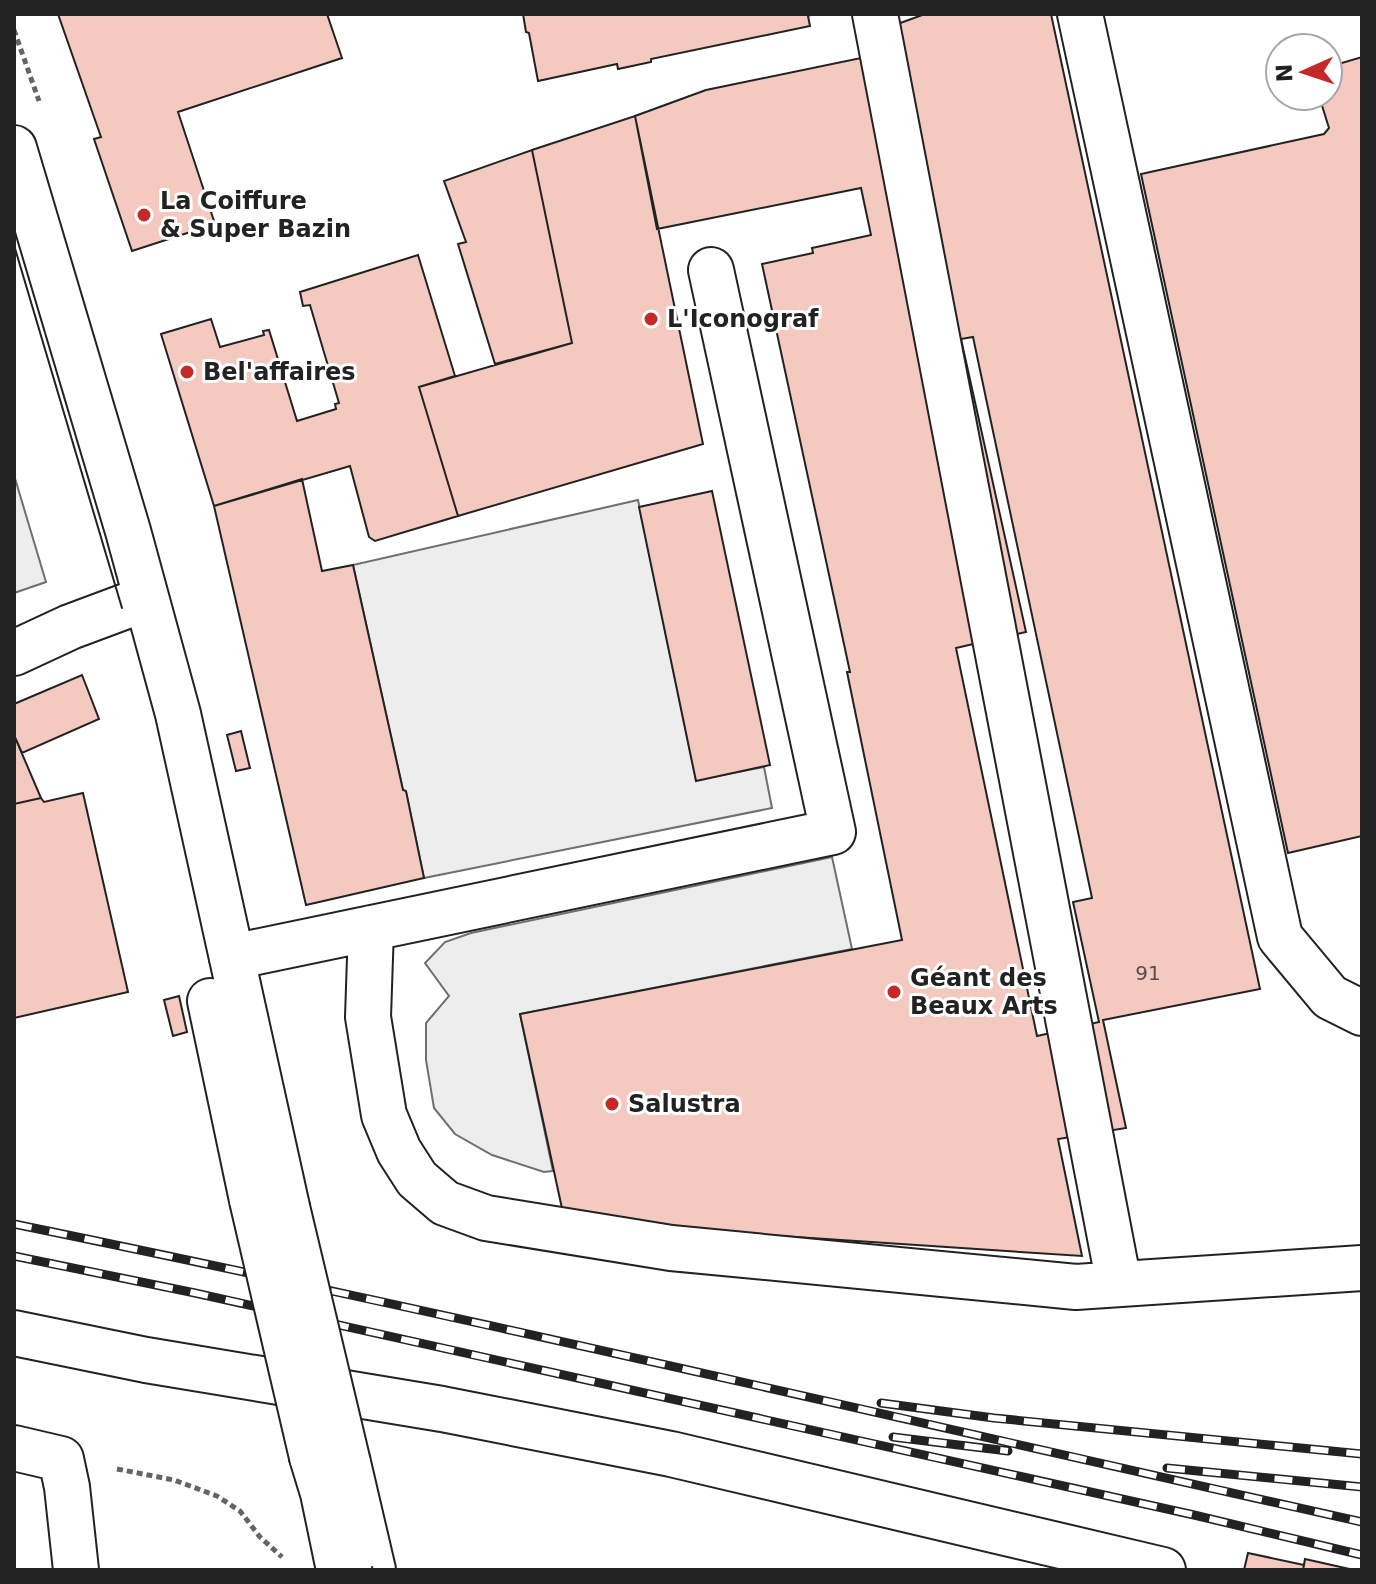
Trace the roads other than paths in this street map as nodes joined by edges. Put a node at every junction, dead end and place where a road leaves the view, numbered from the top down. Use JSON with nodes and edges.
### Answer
{"nodes":[{"id":1,"x":875,"y":14,"type":"edge"},
{"id":2,"x":1080,"y":14,"type":"edge"},
{"id":3,"x":14,"y":148,"type":"edge"},
{"id":4,"x":711,"y":270,"type":"dead end"},
{"id":5,"x":134,"y":604,"type":"junction"},
{"id":6,"x":14,"y":653,"type":"edge"},
{"id":7,"x":371,"y":928,"type":"junction"},
{"id":8,"x":232,"y":957,"type":"junction"},
{"id":9,"x":1362,"y":1013,"type":"edge"},
{"id":10,"x":270,"y":1203,"type":"junction"},
{"id":11,"x":1362,"y":1268,"type":"edge"},
{"id":12,"x":1119,"y":1284,"type":"junction"},
{"id":13,"x":14,"y":1333,"type":"edge"},
{"id":14,"x":14,"y":1448,"type":"edge"},
{"id":15,"x":361,"y":1569,"type":"edge"},
{"id":16,"x":76,"y":1570,"type":"edge"},
{"id":17,"x":1163,"y":1570,"type":"edge"}],
"edges":[{"from":1,"to":12,"type":"main road"},
{"from":2,"to":9,"type":"main road"},
{"from":3,"to":5,"type":"main road"},
{"from":4,"to":7,"type":"main road"},
{"from":5,"to":6,"type":"main road"},
{"from":5,"to":8,"type":"main road"},
{"from":5,"to":10,"type":"main road"},
{"from":7,"to":8,"type":"main road"},
{"from":7,"to":12,"type":"main road"},
{"from":8,"to":10,"type":"main road"},
{"from":10,"to":15,"type":"main road","bridge":true},
{"from":11,"to":12,"type":"main road"},
{"from":13,"to":17,"type":"main road"},
{"from":14,"to":16,"type":"main road"}]}
